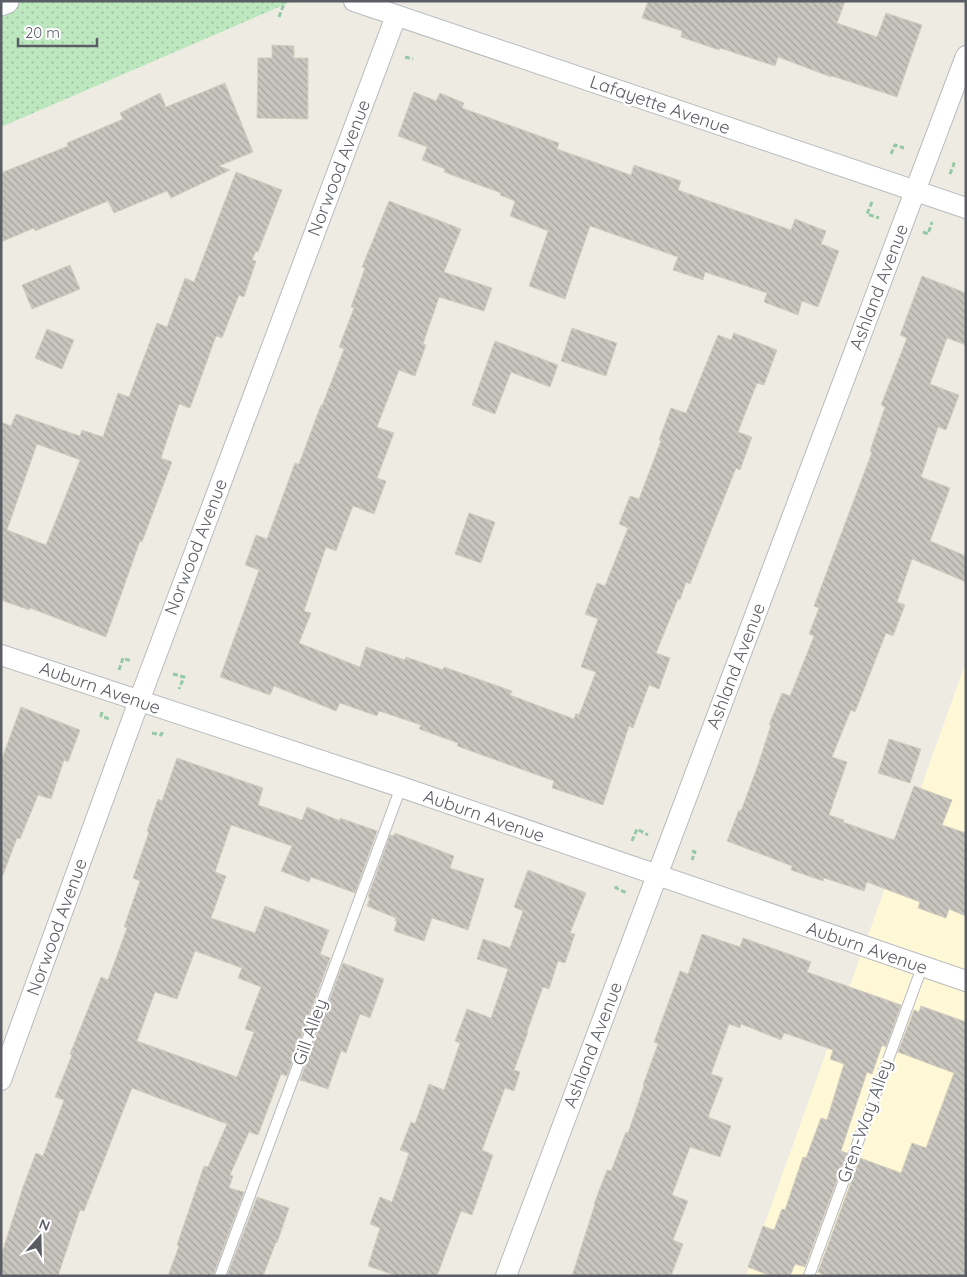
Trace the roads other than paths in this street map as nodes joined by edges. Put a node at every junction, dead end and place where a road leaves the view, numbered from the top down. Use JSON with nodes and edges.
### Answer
{"nodes":[{"id":1,"x":6,"y":1,"type":"edge"},
{"id":2,"x":354,"y":1,"type":"edge"},
{"id":3,"x":1,"y":3,"type":"edge"},
{"id":4,"x":396,"y":16,"type":"junction"},
{"id":5,"x":966,"y":56,"type":"edge"},
{"id":6,"x":915,"y":191,"type":"junction"},
{"id":7,"x":966,"y":208,"type":"edge"},
{"id":8,"x":1,"y":654,"type":"edge"},
{"id":9,"x":139,"y":701,"type":"junction"},
{"id":10,"x":401,"y":787,"type":"junction"},
{"id":11,"x":656,"y":875,"type":"junction"},
{"id":12,"x":922,"y":967,"type":"junction"},
{"id":13,"x":966,"y":981,"type":"edge"},
{"id":14,"x":1,"y":1080,"type":"edge"},
{"id":15,"x":220,"y":1276,"type":"edge"},
{"id":16,"x":506,"y":1276,"type":"edge"},
{"id":17,"x":809,"y":1276,"type":"edge"}],
"edges":[{"from":1,"to":3,"type":"street"},
{"from":2,"to":4,"type":"street","name":"Lafayette Avenue"},
{"from":4,"to":6,"type":"street","name":"Lafayette Avenue"},
{"from":4,"to":9,"type":"street","name":"Norwood Avenue"},
{"from":5,"to":6,"type":"street","name":"Ashland Avenue"},
{"from":6,"to":7,"type":"street","name":"Lafayette Avenue"},
{"from":6,"to":11,"type":"street","name":"Ashland Avenue"},
{"from":8,"to":9,"type":"street","name":"Auburn Avenue"},
{"from":9,"to":10,"type":"street","name":"Auburn Avenue"},
{"from":9,"to":14,"type":"street","name":"Norwood Avenue"},
{"from":10,"to":11,"type":"street","name":"Auburn Avenue"},
{"from":10,"to":15,"type":"lane","name":"Gill Alley"},
{"from":11,"to":12,"type":"street","name":"Auburn Avenue"},
{"from":11,"to":16,"type":"street","name":"Ashland Avenue"},
{"from":12,"to":13,"type":"street","name":"Auburn Avenue"},
{"from":12,"to":17,"type":"lane","name":"Gren-Way Alley"}]}
